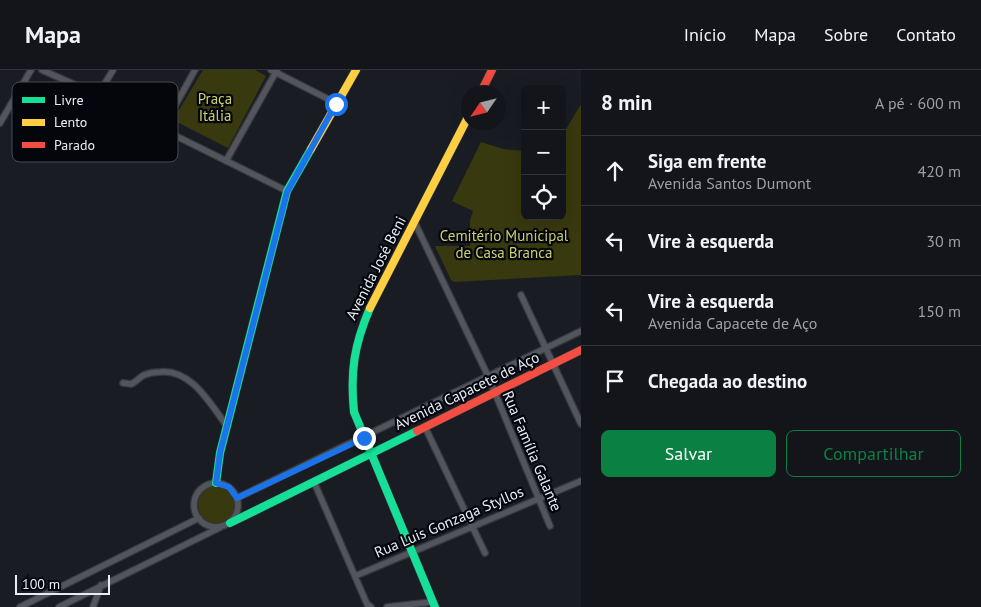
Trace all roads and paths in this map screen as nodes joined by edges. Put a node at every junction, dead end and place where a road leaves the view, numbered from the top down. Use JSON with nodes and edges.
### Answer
{"nodes":[{"id":1,"x":31,"y":70,"type":"edge"},
{"id":2,"x":42,"y":70,"type":"edge"},
{"id":3,"x":113,"y":70,"type":"edge"},
{"id":4,"x":195,"y":70,"type":"edge"},
{"id":5,"x":356,"y":70,"type":"edge"},
{"id":6,"x":492,"y":70,"type":"edge"},
{"id":7,"x":274,"y":71,"type":"edge"},
{"id":8,"x":24,"y":82,"type":"edge"},
{"id":9,"x":69,"y":82,"type":"edge"},
{"id":10,"x":106,"y":82,"type":"edge"},
{"id":11,"x":484,"y":85,"type":"edge"},
{"id":12,"x":178,"y":100,"type":"edge"},
{"id":13,"x":12,"y":102,"type":"edge"},
{"id":14,"x":336,"y":104,"type":"junction"},
{"id":15,"x":0,"y":123,"type":"edge"},
{"id":16,"x":462,"y":130,"type":"edge"},
{"id":17,"x":178,"y":137,"type":"edge"},
{"id":18,"x":226,"y":160,"type":"junction"},
{"id":19,"x":287,"y":192,"type":"junction"},
{"id":20,"x":415,"y":223,"type":"junction"},
{"id":21,"x":521,"y":295,"type":"dead end"},
{"id":22,"x":581,"y":332,"type":"edge"},
{"id":23,"x":545,"y":349,"type":"junction"},
{"id":24,"x":581,"y":350,"type":"edge"},
{"id":25,"x":553,"y":365,"type":"junction"},
{"id":26,"x":488,"y":376,"type":"junction"},
{"id":27,"x":123,"y":383,"type":"dead end"},
{"id":28,"x":494,"y":393,"type":"junction"},
{"id":29,"x":581,"y":424,"type":"edge"},
{"id":30,"x":227,"y":426,"type":"junction"},
{"id":31,"x":425,"y":427,"type":"junction"},
{"id":32,"x":364,"y":438,"type":"junction"},
{"id":33,"x":371,"y":453,"type":"junction"},
{"id":34,"x":581,"y":481,"type":"edge"},
{"id":35,"x":314,"y":482,"type":"junction"},
{"id":36,"x":216,"y":483,"type":"junction"},
{"id":37,"x":237,"y":498,"type":"junction"},
{"id":38,"x":538,"y":498,"type":"junction"},
{"id":39,"x":199,"y":518,"type":"junction"},
{"id":40,"x":230,"y":523,"type":"junction"},
{"id":41,"x":472,"y":526,"type":"junction"},
{"id":42,"x":550,"y":526,"type":"dead end"},
{"id":43,"x":222,"y":527,"type":"junction"},
{"id":44,"x":411,"y":553,"type":"junction"},
{"id":45,"x":485,"y":553,"type":"dead end"},
{"id":46,"x":355,"y":576,"type":"junction"},
{"id":47,"x":101,"y":585,"type":"junction"},
{"id":48,"x":433,"y":604,"type":"edge"},
{"id":49,"x":20,"y":607,"type":"edge"},
{"id":50,"x":59,"y":607,"type":"edge"},
{"id":51,"x":92,"y":607,"type":"edge"},
{"id":52,"x":371,"y":607,"type":"edge"},
{"id":53,"x":387,"y":607,"type":"edge"}],
"edges":[{"from":1,"to":8,"type":"street"},
{"from":2,"to":9,"type":"street"},
{"from":3,"to":10,"type":"street"},
{"from":4,"to":12,"type":"street"},
{"from":5,"to":14,"type":"street"},
{"from":6,"to":11,"type":"street"},
{"from":7,"to":14,"type":"street"},
{"from":7,"to":18,"type":"street"},
{"from":13,"to":15,"type":"street"},
{"from":14,"to":19,"type":"street"},
{"from":16,"to":20,"type":"street","name":"Avenida José Beni"},
{"from":17,"to":18,"type":"street"},
{"from":18,"to":19,"type":"street"},
{"from":19,"to":30,"type":"street"},
{"from":20,"to":26,"type":"street","name":"Rua Família Galante"},
{"from":20,"to":32,"type":"street","name":"Avenida José Beni"},
{"from":21,"to":23,"type":"street"},
{"from":22,"to":23,"type":"street","name":"Avenida Capacete de Aço"},
{"from":23,"to":25,"type":"street"},
{"from":23,"to":26,"type":"street","name":"Avenida Capacete de Aço"},
{"from":24,"to":25,"type":"street","name":"Avenida Capacete de Aço"},
{"from":25,"to":28,"type":"street","name":"Avenida Capacete de Aço"},
{"from":25,"to":29,"type":"street"},
{"from":26,"to":28,"type":"street","name":"Rua Família Galante"},
{"from":26,"to":32,"type":"street","name":"Avenida Capacete de Aço"},
{"from":27,"to":30,"type":"street"},
{"from":28,"to":31,"type":"street","name":"Avenida Capacete de Aço"},
{"from":28,"to":38,"type":"street","name":"Rua Família Galante"},
{"from":30,"to":36,"type":"street"},
{"from":31,"to":33,"type":"street","name":"Avenida Capacete de Aço"},
{"from":31,"to":41,"type":"street"},
{"from":32,"to":33,"type":"street","name":"Avenida José Beni"},
{"from":32,"to":37,"type":"street","name":"Avenida Capacete de Aço"},
{"from":33,"to":35,"type":"street","name":"Avenida Capacete de Aço"},
{"from":33,"to":44,"type":"street","name":"Avenida José Beni"},
{"from":34,"to":38,"type":"street","name":"Rua Luis Gonzaga Styllos"},
{"from":35,"to":40,"type":"street","name":"Avenida Capacete de Aço"},
{"from":35,"to":46,"type":"street"},
{"from":36,"to":37,"type":"street"},
{"from":36,"to":39,"type":"street"},
{"from":37,"to":40,"type":"street"},
{"from":38,"to":41,"type":"street","name":"Rua Luis Gonzaga Styllos"},
{"from":38,"to":42,"type":"street","name":"Rua Família Galante"},
{"from":39,"to":43,"type":"street"},
{"from":39,"to":49,"type":"street"},
{"from":40,"to":43,"type":"street"},
{"from":41,"to":44,"type":"street","name":"Rua Luis Gonzaga Styllos"},
{"from":41,"to":45,"type":"street"},
{"from":43,"to":47,"type":"street"},
{"from":44,"to":46,"type":"street","name":"Rua Luis Gonzaga Styllos"},
{"from":44,"to":48,"type":"street","name":"Avenida José Beni"},
{"from":46,"to":52,"type":"street"},
{"from":47,"to":50,"type":"street"},
{"from":47,"to":51,"type":"street"},
{"from":48,"to":53,"type":"street"}]}
